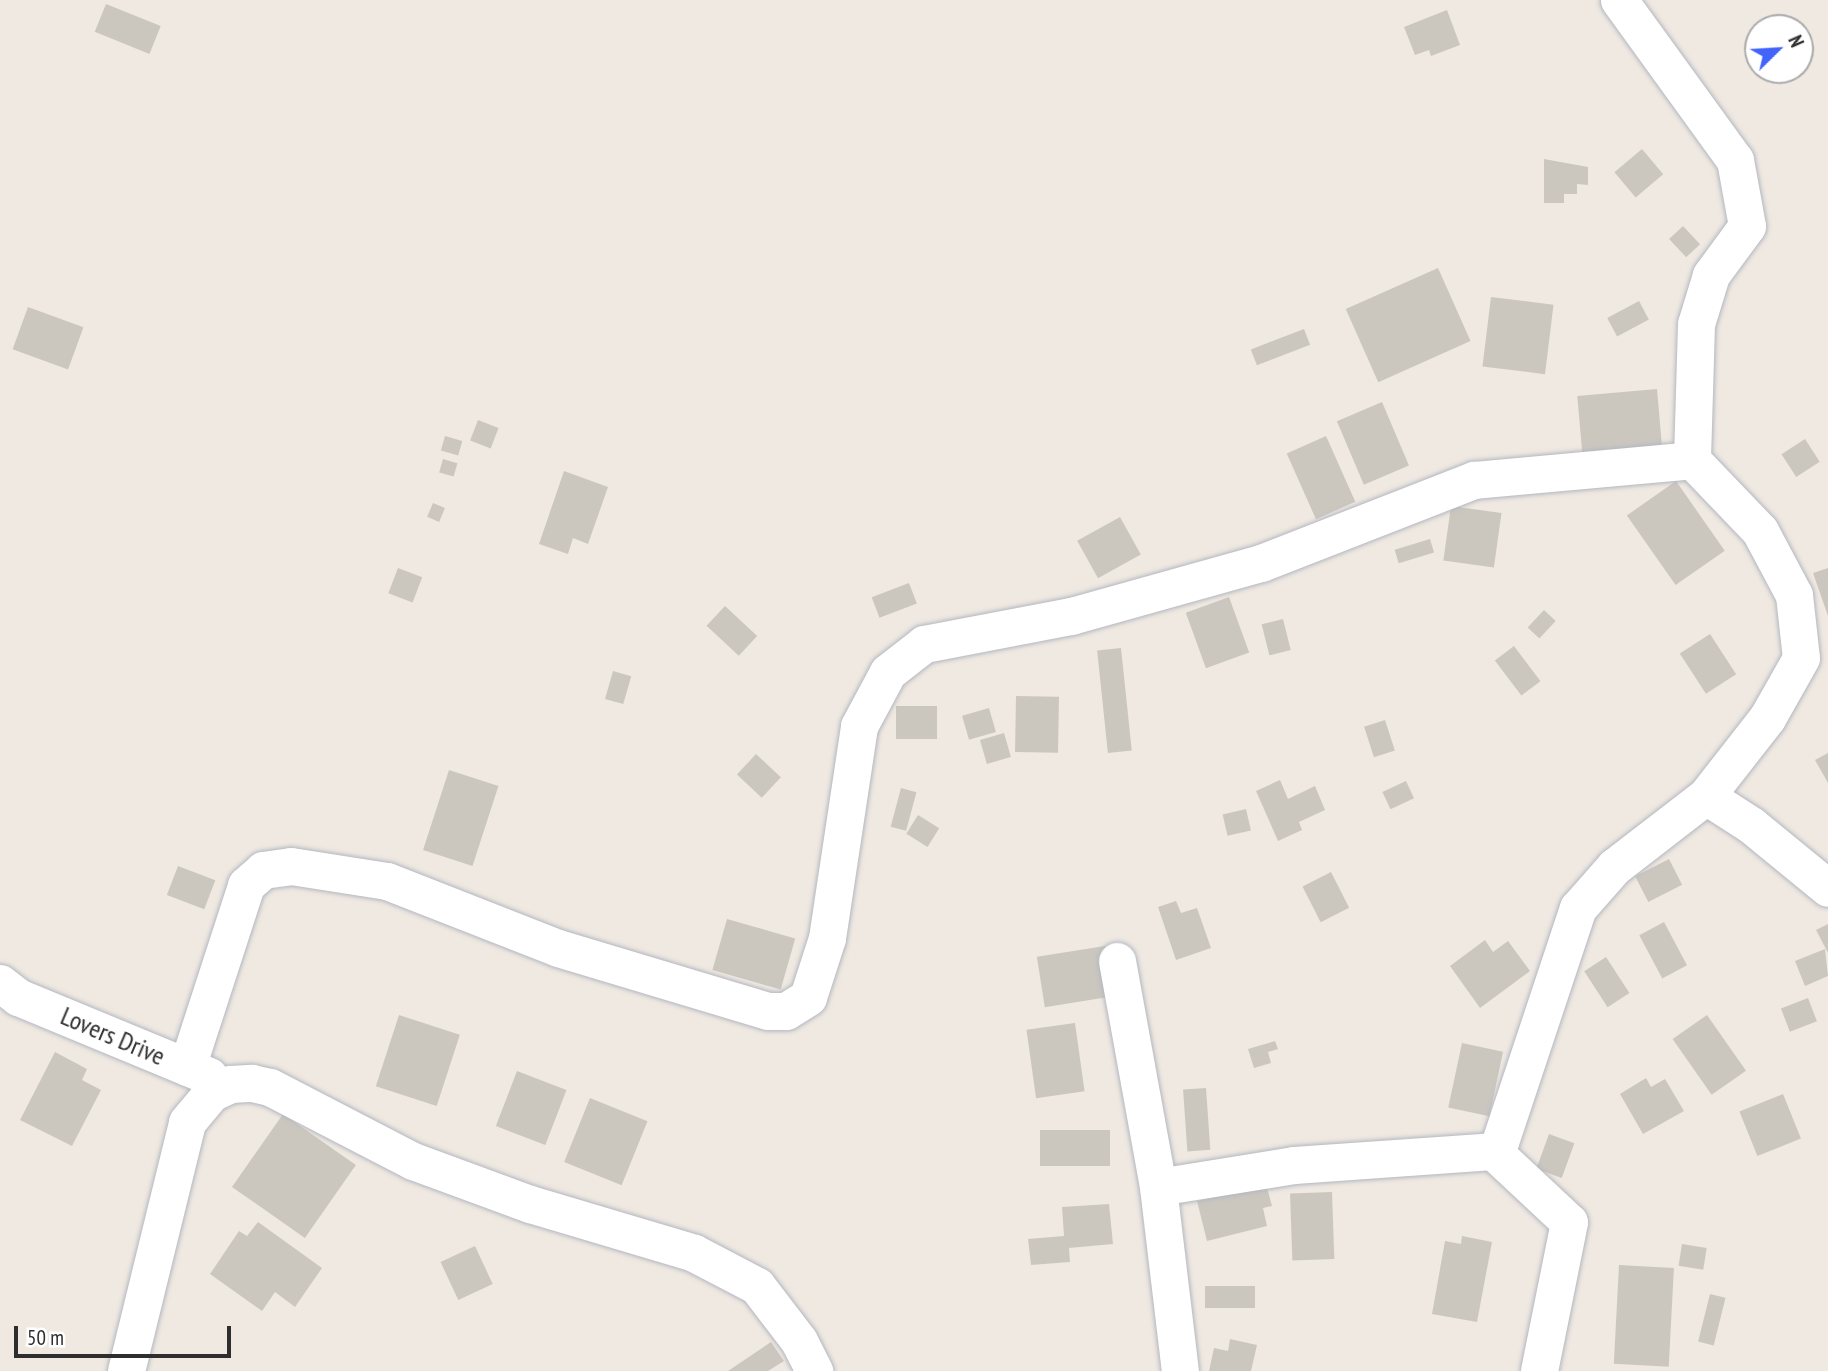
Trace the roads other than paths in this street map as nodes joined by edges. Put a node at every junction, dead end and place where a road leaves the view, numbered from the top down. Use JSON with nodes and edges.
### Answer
{"nodes":[{"id":1,"x":1619,"y":0,"type":"edge"},
{"id":2,"x":1692,"y":460,"type":"junction"},
{"id":3,"x":1706,"y":796,"type":"junction"},
{"id":4,"x":1828,"y":888,"type":"edge"},
{"id":5,"x":1117,"y":961,"type":"dead end"},
{"id":6,"x":0,"y":983,"type":"edge"},
{"id":7,"x":187,"y":1068,"type":"junction"},
{"id":8,"x":230,"y":1084,"type":"junction"},
{"id":9,"x":1493,"y":1151,"type":"junction"},
{"id":10,"x":1158,"y":1186,"type":"junction"},
{"id":11,"x":126,"y":1371,"type":"edge"},
{"id":12,"x":814,"y":1371,"type":"edge"},
{"id":13,"x":1180,"y":1371,"type":"edge"},
{"id":14,"x":1539,"y":1371,"type":"edge"}],
"edges":[{"from":1,"to":2,"type":"street"},
{"from":2,"to":3,"type":"street"},
{"from":2,"to":7,"type":"street"},
{"from":3,"to":4,"type":"street"},
{"from":3,"to":9,"type":"street"},
{"from":5,"to":10,"type":"street"},
{"from":6,"to":7,"type":"street","name":"Lovers Drive"},
{"from":7,"to":8,"type":"street","name":"Lovers Drive"},
{"from":8,"to":11,"type":"street"},
{"from":8,"to":12,"type":"street","name":"Lovers Drive"},
{"from":9,"to":10,"type":"street"},
{"from":9,"to":14,"type":"street"},
{"from":10,"to":13,"type":"street"}]}
